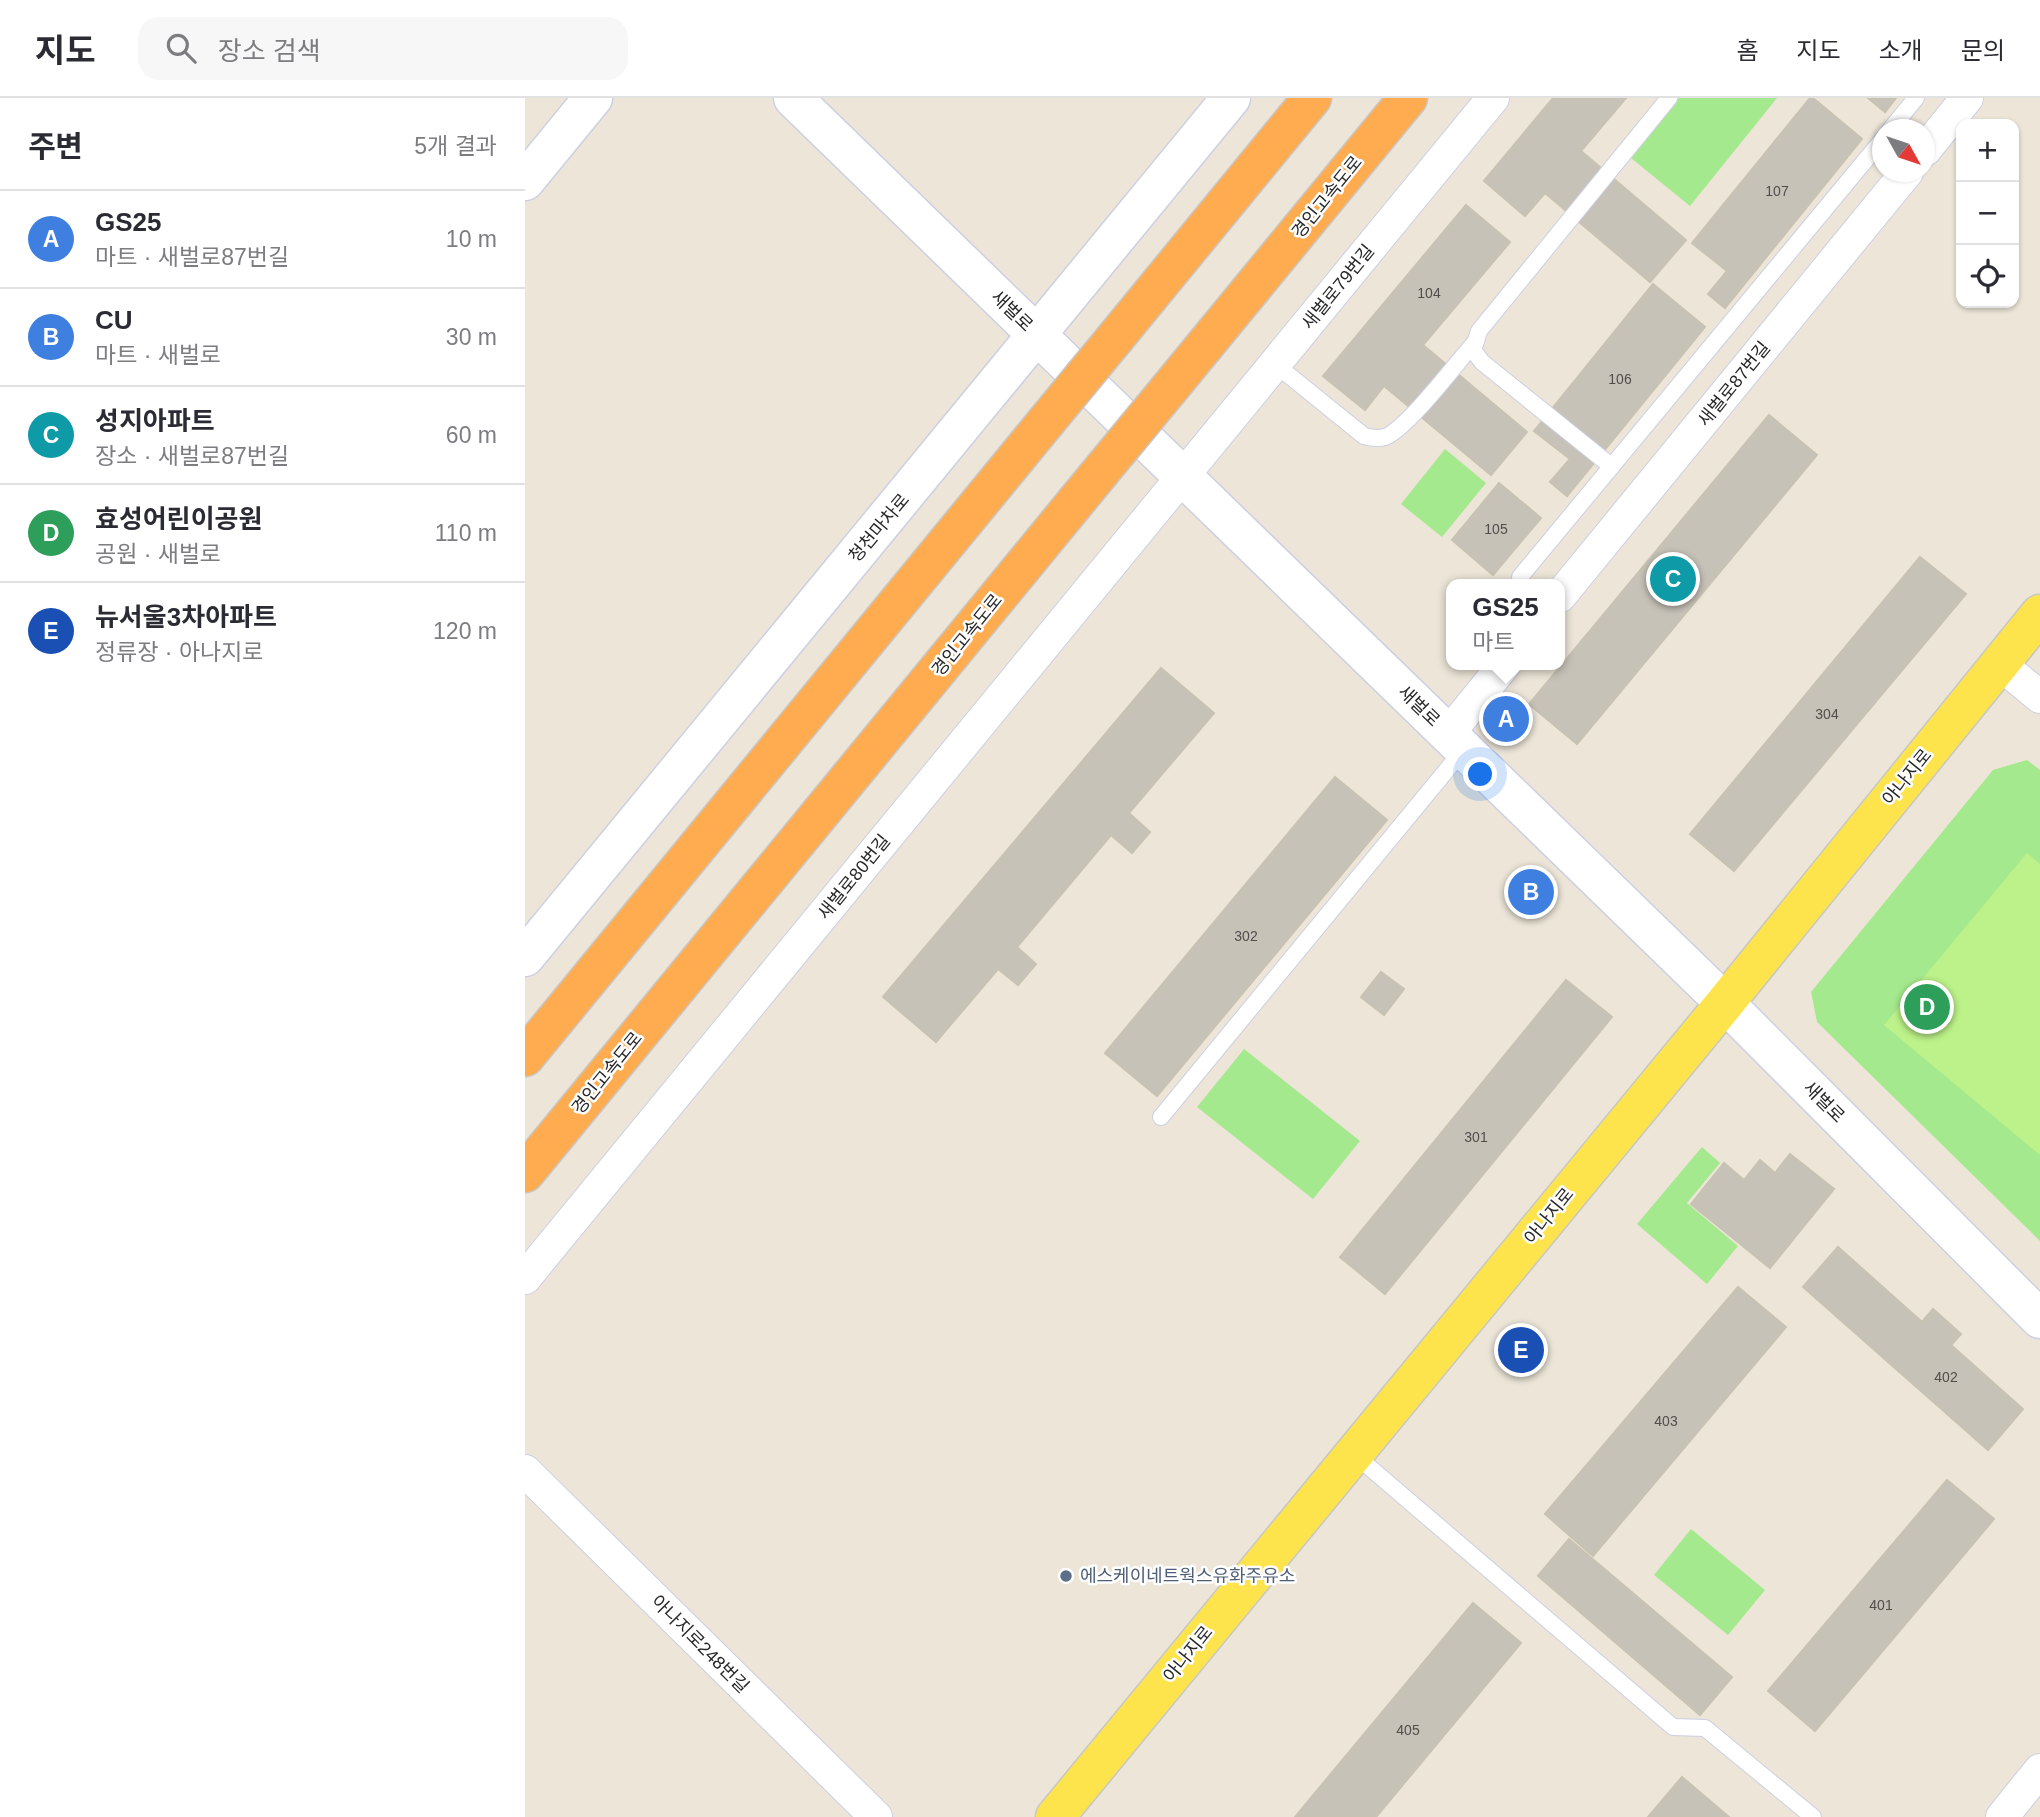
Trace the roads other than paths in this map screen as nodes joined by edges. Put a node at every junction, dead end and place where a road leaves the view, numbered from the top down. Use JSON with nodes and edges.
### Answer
{"nodes":[{"id":1,"x":593,"y":98,"type":"edge"},
{"id":2,"x":793,"y":98,"type":"edge"},
{"id":3,"x":1231,"y":98,"type":"edge"},
{"id":4,"x":1312,"y":98,"type":"edge"},
{"id":5,"x":1408,"y":98,"type":"edge"},
{"id":6,"x":1493,"y":98,"type":"edge"},
{"id":7,"x":1669,"y":98,"type":"edge"},
{"id":8,"x":1916,"y":98,"type":"edge"},
{"id":9,"x":1967,"y":98,"type":"edge"},
{"id":10,"x":1899,"y":119,"type":"edge"},
{"id":11,"x":1935,"y":137,"type":"edge"},
{"id":12,"x":1872,"y":151,"type":"edge"},
{"id":13,"x":525,"y":181,"type":"edge"},
{"id":14,"x":1899,"y":182,"type":"edge"},
{"id":15,"x":1038,"y":336,"type":"junction"},
{"id":16,"x":1476,"y":341,"type":"junction"},
{"id":17,"x":1275,"y":364,"type":"junction"},
{"id":18,"x":1611,"y":466,"type":"junction"},
{"id":19,"x":1183,"y":476,"type":"junction"},
{"id":20,"x":1520,"y":577,"type":"dead end"},
{"id":21,"x":1565,"y":590,"type":"edge"},
{"id":22,"x":2040,"y":614,"type":"edge"},
{"id":23,"x":2000,"y":664,"type":"junction"},
{"id":24,"x":1501,"y":670,"type":"edge"},
{"id":25,"x":2040,"y":697,"type":"edge"},
{"id":26,"x":1456,"y":741,"type":"junction"},
{"id":27,"x":525,"y":957,"type":"edge"},
{"id":28,"x":1725,"y":1003,"type":"junction"},
{"id":29,"x":525,"y":1057,"type":"edge"},
{"id":30,"x":1161,"y":1117,"type":"dead end"},
{"id":31,"x":525,"y":1173,"type":"edge"},
{"id":32,"x":525,"y":1278,"type":"edge"},
{"id":33,"x":2040,"y":1319,"type":"edge"},
{"id":34,"x":1354,"y":1454,"type":"junction"},
{"id":35,"x":525,"y":1471,"type":"edge"},
{"id":36,"x":2040,"y":1770,"type":"edge"},
{"id":37,"x":876,"y":1817,"type":"edge"},
{"id":38,"x":1055,"y":1817,"type":"edge"},
{"id":39,"x":1813,"y":1817,"type":"edge"},
{"id":40,"x":2001,"y":1817,"type":"edge"}],
"edges":[{"from":1,"to":13,"type":"street"},
{"from":2,"to":15,"type":"street","name":"새벌로"},
{"from":3,"to":15,"type":"street","name":"청천마차로"},
{"from":4,"to":29,"type":"highway","bridge":true},
{"from":5,"to":31,"type":"highway","name":"경인고속도로","bridge":true},
{"from":6,"to":17,"type":"street","name":"새벌로79번길"},
{"from":7,"to":16,"type":"lane"},
{"from":8,"to":10,"type":"lane"},
{"from":9,"to":11,"type":"street"},
{"from":12,"to":18,"type":"lane"},
{"from":14,"to":21,"type":"street","name":"새벌로87번길"},
{"from":15,"to":19,"type":"street","name":"새벌로"},
{"from":15,"to":27,"type":"street","name":"청천마차로"},
{"from":16,"to":17,"type":"lane"},
{"from":16,"to":18,"type":"lane"},
{"from":17,"to":19,"type":"street","name":"새벌로79번길"},
{"from":18,"to":20,"type":"lane"},
{"from":19,"to":26,"type":"street","name":"새벌로"},
{"from":19,"to":32,"type":"street","name":"새벌로80번길"},
{"from":22,"to":23,"type":"main road","name":"아나지로"},
{"from":23,"to":25,"type":"street"},
{"from":23,"to":28,"type":"main road","name":"아나지로"},
{"from":24,"to":26,"type":"street"},
{"from":26,"to":28,"type":"street","name":"새벌로"},
{"from":26,"to":30,"type":"lane"},
{"from":28,"to":33,"type":"street","name":"새벌로"},
{"from":28,"to":34,"type":"main road","name":"아나지로"},
{"from":34,"to":38,"type":"main road","name":"아나지로"},
{"from":34,"to":39,"type":"lane"},
{"from":35,"to":37,"type":"street","name":"아나지로248번길"},
{"from":36,"to":40,"type":"street"}]}
